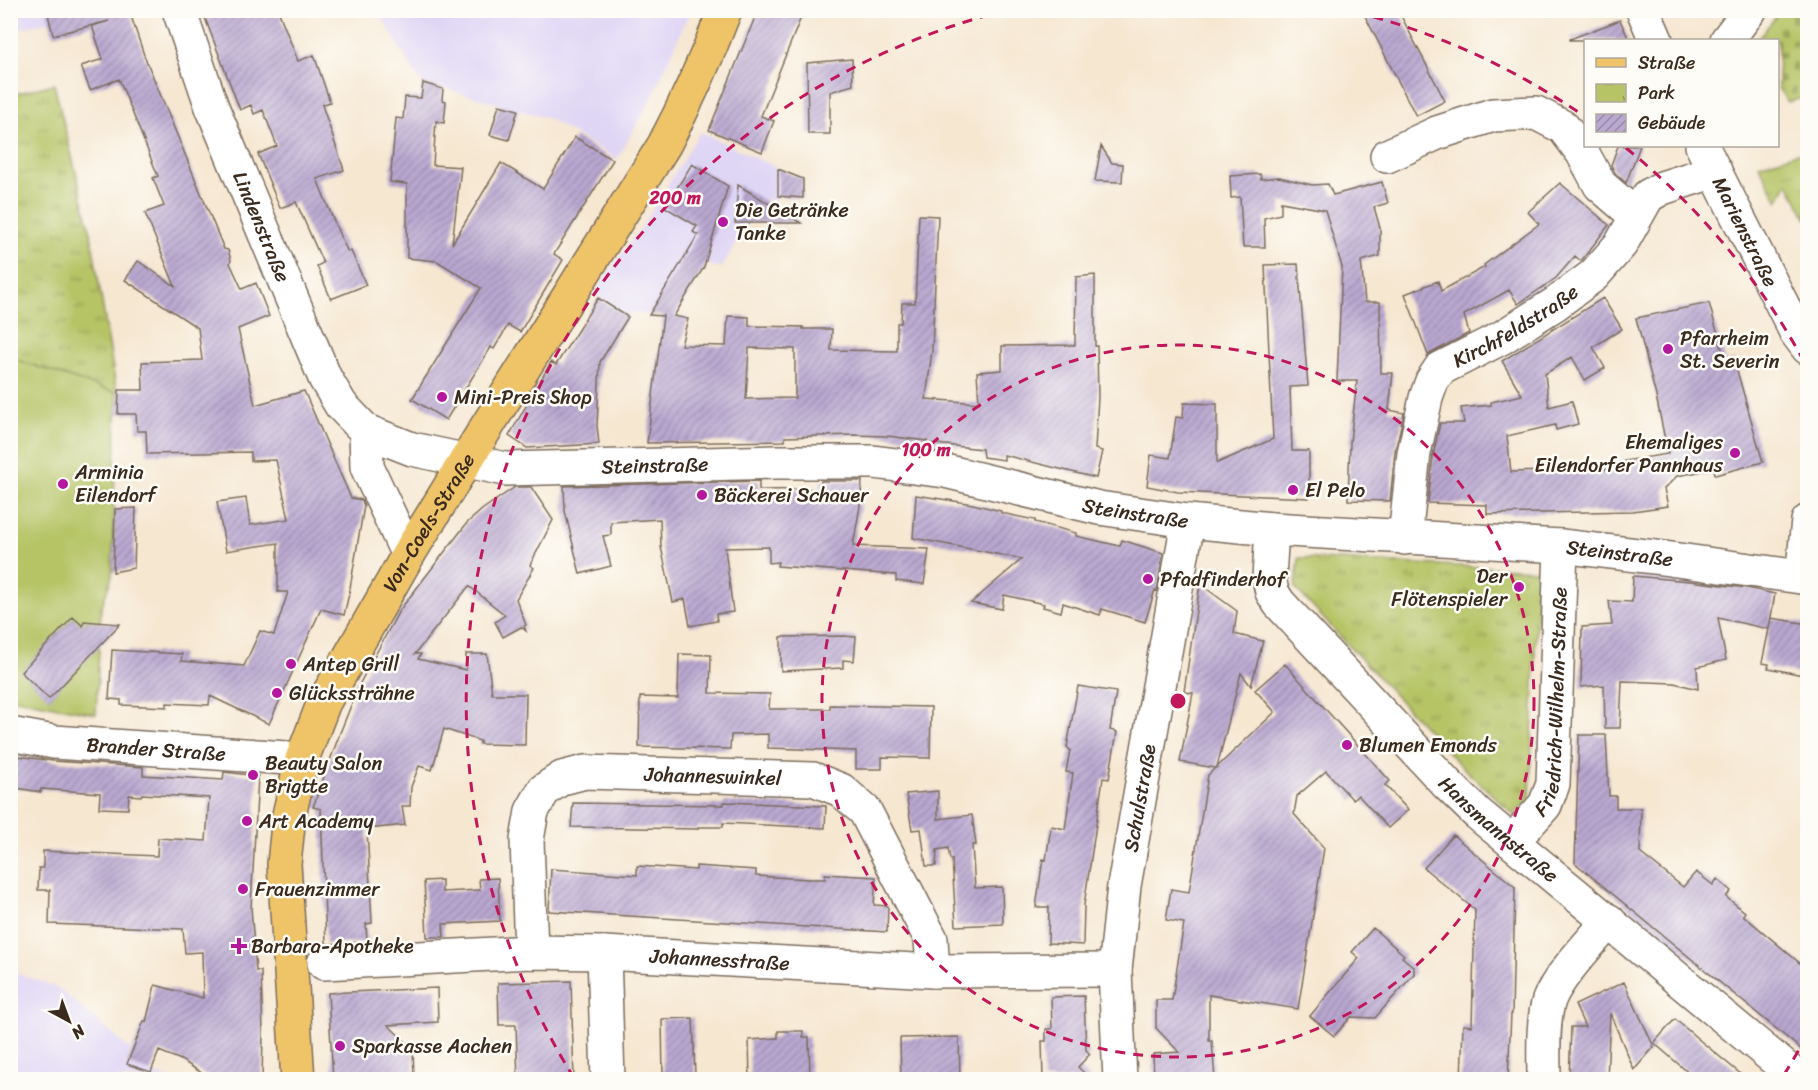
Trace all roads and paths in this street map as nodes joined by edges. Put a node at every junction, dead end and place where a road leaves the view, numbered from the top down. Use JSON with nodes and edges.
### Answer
{"nodes":[{"id":1,"x":179,"y":10,"type":"edge"},
{"id":2,"x":725,"y":10,"type":"edge"},
{"id":3,"x":1643,"y":10,"type":"edge"},
{"id":4,"x":1750,"y":10,"type":"edge"},
{"id":5,"x":1656,"y":39,"type":"edge"},
{"id":6,"x":1728,"y":39,"type":"edge"},
{"id":7,"x":1387,"y":156,"type":"dead end"},
{"id":8,"x":1709,"y":158,"type":"edge"},
{"id":9,"x":1635,"y":216,"type":"junction"},
{"id":10,"x":1808,"y":348,"type":"edge"},
{"id":11,"x":366,"y":431,"type":"junction"},
{"id":12,"x":465,"y":462,"type":"junction"},
{"id":13,"x":1188,"y":520,"type":"junction"},
{"id":14,"x":1808,"y":521,"type":"edge"},
{"id":15,"x":1272,"y":529,"type":"junction"},
{"id":16,"x":1405,"y":538,"type":"junction"},
{"id":17,"x":1561,"y":546,"type":"junction"},
{"id":18,"x":408,"y":555,"type":"junction"},
{"id":19,"x":1805,"y":578,"type":"edge"},
{"id":20,"x":10,"y":734,"type":"edge"},
{"id":21,"x":302,"y":759,"type":"junction"},
{"id":22,"x":1512,"y":842,"type":"junction"},
{"id":23,"x":1609,"y":921,"type":"junction"},
{"id":24,"x":531,"y":952,"type":"junction"},
{"id":25,"x":604,"y":953,"type":"junction"},
{"id":26,"x":324,"y":963,"type":"dead end"},
{"id":27,"x":1115,"y":970,"type":"junction"},
{"id":28,"x":933,"y":971,"type":"junction"},
{"id":29,"x":297,"y":1080,"type":"edge"},
{"id":30,"x":608,"y":1080,"type":"edge"},
{"id":31,"x":1120,"y":1080,"type":"edge"},
{"id":32,"x":1544,"y":1080,"type":"edge"},
{"id":33,"x":1800,"y":1080,"type":"edge"}],
"edges":[{"from":1,"to":11,"type":"street","name":"Lindenstraße"},
{"from":2,"to":12,"type":"main road","name":"Von-Coels-Straße"},
{"from":3,"to":5,"type":"street"},
{"from":4,"to":6,"type":"street"},
{"from":7,"to":9,"type":"street"},
{"from":8,"to":9,"type":"street","name":"Kirchfeldstraße"},
{"from":8,"to":10,"type":"street","name":"Marienstraße"},
{"from":9,"to":16,"type":"street","name":"Kirchfeldstraße"},
{"from":11,"to":12,"type":"street","name":"Lindenstraße"},
{"from":11,"to":18,"type":"street"},
{"from":12,"to":13,"type":"street","name":"Steinstraße"},
{"from":12,"to":18,"type":"main road","name":"Von-Coels-Straße"},
{"from":13,"to":15,"type":"street","name":"Steinstraße"},
{"from":13,"to":27,"type":"street","name":"Schulstraße"},
{"from":14,"to":19,"type":"street"},
{"from":15,"to":16,"type":"street","name":"Steinstraße"},
{"from":15,"to":22,"type":"street","name":"Hansmannstraße"},
{"from":16,"to":17,"type":"street","name":"Steinstraße"},
{"from":17,"to":19,"type":"street","name":"Steinstraße"},
{"from":17,"to":22,"type":"street","name":"Friedrich-Wilhelm-Straße"},
{"from":18,"to":21,"type":"main road","name":"Von-Coels-Straße"},
{"from":20,"to":21,"type":"street","name":"Brander Straße"},
{"from":21,"to":29,"type":"main road","name":"Von-Coels-Straße"},
{"from":22,"to":23,"type":"street","name":"Hansmannstraße"},
{"from":23,"to":32,"type":"street"},
{"from":23,"to":33,"type":"street","name":"Hansmannstraße"},
{"from":24,"to":25,"type":"street","name":"Johannesstraße"},
{"from":24,"to":26,"type":"street","name":"Johannesstraße"},
{"from":24,"to":28,"type":"street","name":"Johanneswinkel"},
{"from":25,"to":28,"type":"street","name":"Johannesstraße"},
{"from":25,"to":30,"type":"street"},
{"from":27,"to":28,"type":"street","name":"Johannesstraße"},
{"from":27,"to":31,"type":"street","name":"Schulstraße"}]}
